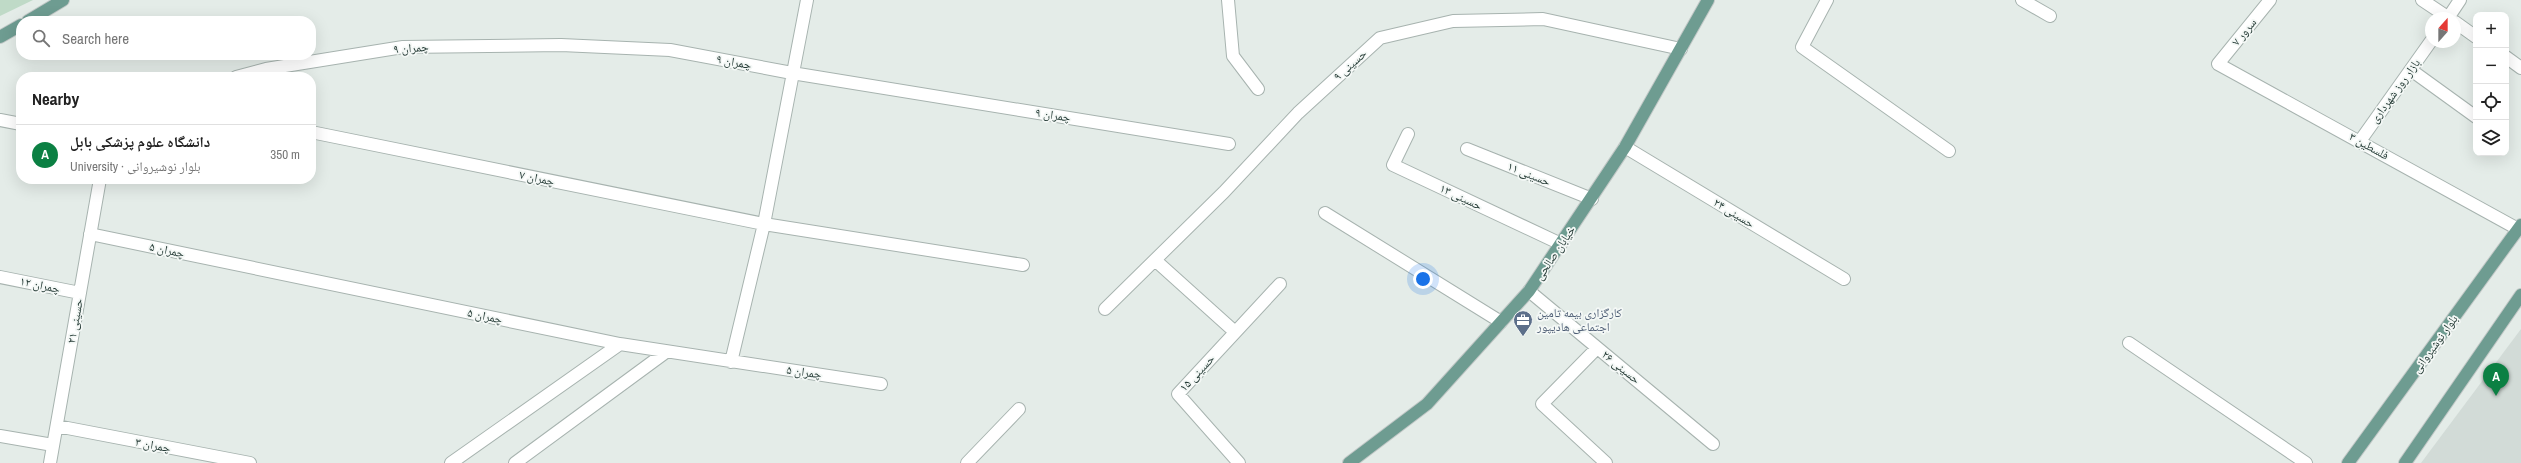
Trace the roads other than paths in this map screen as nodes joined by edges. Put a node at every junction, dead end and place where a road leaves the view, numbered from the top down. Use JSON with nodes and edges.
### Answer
{"nodes":[{"id":1,"x":63,"y":0,"type":"edge"},
{"id":2,"x":807,"y":0,"type":"edge"},
{"id":3,"x":1228,"y":0,"type":"edge"},
{"id":4,"x":1708,"y":0,"type":"edge"},
{"id":5,"x":1827,"y":0,"type":"edge"},
{"id":6,"x":2022,"y":0,"type":"edge"},
{"id":7,"x":2270,"y":0,"type":"edge"},
{"id":8,"x":2422,"y":0,"type":"edge"},
{"id":9,"x":2460,"y":0,"type":"edge"},
{"id":10,"x":2440,"y":12,"type":"edge"},
{"id":11,"x":2454,"y":12,"type":"edge"},
{"id":12,"x":36,"y":16,"type":"edge"},
{"id":13,"x":2050,"y":16,"type":"dead end"},
{"id":14,"x":2461,"y":27,"type":"edge"},
{"id":15,"x":16,"y":28,"type":"edge"},
{"id":16,"x":2473,"y":35,"type":"edge"},
{"id":17,"x":0,"y":37,"type":"edge"},
{"id":18,"x":2426,"y":48,"type":"edge"},
{"id":19,"x":1680,"y":49,"type":"junction"},
{"id":20,"x":2509,"y":59,"type":"edge"},
{"id":21,"x":2218,"y":64,"type":"joint"},
{"id":22,"x":2521,"y":68,"type":"edge"},
{"id":23,"x":2411,"y":70,"type":"junction"},
{"id":24,"x":257,"y":72,"type":"edge"},
{"id":25,"x":792,"y":73,"type":"junction"},
{"id":26,"x":1258,"y":89,"type":"dead end"},
{"id":27,"x":2473,"y":115,"type":"edge"},
{"id":28,"x":0,"y":120,"type":"edge"},
{"id":29,"x":16,"y":123,"type":"edge"},
{"id":30,"x":316,"y":133,"type":"edge"},
{"id":31,"x":1408,"y":134,"type":"dead end"},
{"id":32,"x":2360,"y":141,"type":"junction"},
{"id":33,"x":1229,"y":144,"type":"dead end"},
{"id":34,"x":1626,"y":147,"type":"junction"},
{"id":35,"x":1466,"y":149,"type":"dead end"},
{"id":36,"x":1949,"y":151,"type":"dead end"},
{"id":37,"x":99,"y":184,"type":"edge"},
{"id":38,"x":1592,"y":199,"type":"junction"},
{"id":39,"x":1325,"y":213,"type":"dead end"},
{"id":40,"x":764,"y":224,"type":"junction"},
{"id":41,"x":2520,"y":227,"type":"edge"},
{"id":42,"x":90,"y":234,"type":"junction"},
{"id":43,"x":1561,"y":244,"type":"junction"},
{"id":44,"x":1155,"y":260,"type":"junction"},
{"id":45,"x":1023,"y":265,"type":"dead end"},
{"id":46,"x":0,"y":276,"type":"edge"},
{"id":47,"x":1844,"y":279,"type":"dead end"},
{"id":48,"x":1280,"y":284,"type":"dead end"},
{"id":49,"x":1529,"y":291,"type":"junction"},
{"id":50,"x":80,"y":293,"type":"junction"},
{"id":51,"x":2521,"y":294,"type":"edge"},
{"id":52,"x":1105,"y":309,"type":"dead end"},
{"id":53,"x":1501,"y":322,"type":"junction"},
{"id":54,"x":1235,"y":332,"type":"junction"},
{"id":55,"x":2129,"y":343,"type":"dead end"},
{"id":56,"x":620,"y":344,"type":"junction"},
{"id":57,"x":1597,"y":348,"type":"junction"},
{"id":58,"x":666,"y":352,"type":"junction"},
{"id":59,"x":731,"y":362,"type":"junction"},
{"id":60,"x":882,"y":384,"type":"dead end"},
{"id":61,"x":1019,"y":409,"type":"dead end"},
{"id":62,"x":57,"y":426,"type":"junction"},
{"id":63,"x":0,"y":436,"type":"edge"},
{"id":64,"x":1713,"y":444,"type":"dead end"},
{"id":65,"x":53,"y":445,"type":"junction"},
{"id":66,"x":50,"y":463,"type":"edge"},
{"id":67,"x":250,"y":463,"type":"edge"},
{"id":68,"x":451,"y":463,"type":"edge"},
{"id":69,"x":515,"y":463,"type":"edge"},
{"id":70,"x":968,"y":463,"type":"edge"},
{"id":71,"x":1239,"y":463,"type":"edge"},
{"id":72,"x":1349,"y":463,"type":"edge"},
{"id":73,"x":1606,"y":463,"type":"edge"},
{"id":74,"x":2306,"y":463,"type":"edge"},
{"id":75,"x":2348,"y":463,"type":"edge"},
{"id":76,"x":2405,"y":463,"type":"edge"}],
"edges":[{"from":1,"to":12,"type":"main road"},
{"from":2,"to":25,"type":"street"},
{"from":3,"to":26,"type":"street"},
{"from":4,"to":19,"type":"main road","name":"خيابان صالحی"},
{"from":5,"to":36,"type":"street"},
{"from":6,"to":13,"type":"street"},
{"from":7,"to":21,"type":"street","name":"سرور ۷"},
{"from":8,"to":10,"type":"street"},
{"from":9,"to":11,"type":"street"},
{"from":14,"to":16,"type":"street"},
{"from":15,"to":17,"type":"main road"},
{"from":18,"to":23,"type":"street","name":"بازار روز شهرداری"},
{"from":19,"to":34,"type":"main road","name":"خيابان صالحی"},
{"from":19,"to":44,"type":"street","name":"حسینی ٩"},
{"from":20,"to":22,"type":"street"},
{"from":21,"to":32,"type":"street","name":"فلسطین ۳"},
{"from":23,"to":27,"type":"street"},
{"from":23,"to":32,"type":"street","name":"بازار روز شهرداری"},
{"from":24,"to":25,"type":"street","name":"چمران ۹"},
{"from":25,"to":33,"type":"street","name":"چمران ۹"},
{"from":25,"to":40,"type":"street"},
{"from":28,"to":29,"type":"street"},
{"from":30,"to":40,"type":"street","name":"چمران ۷"},
{"from":31,"to":43,"type":"street","name":"حسینی ۱۳"},
{"from":32,"to":41,"type":"street","name":"فلسطین ۳"},
{"from":34,"to":38,"type":"main road","name":"خيابان صالحی"},
{"from":34,"to":47,"type":"street","name":"حسینی ۲۴"},
{"from":35,"to":38,"type":"street","name":"حسینی ۱۱"},
{"from":37,"to":42,"type":"street","name":"حسینی ۲۱"},
{"from":38,"to":43,"type":"main road","name":"خيابان صالحی"},
{"from":39,"to":53,"type":"street"},
{"from":40,"to":45,"type":"street","name":"چمران ۷"},
{"from":40,"to":59,"type":"street"},
{"from":41,"to":75,"type":"main road","name":"بلوار نوشیروانی"},
{"from":42,"to":50,"type":"street","name":"حسینی ۲۱"},
{"from":42,"to":56,"type":"street","name":"چمران ۵"},
{"from":43,"to":49,"type":"main road","name":"خيابان صالحی"},
{"from":44,"to":52,"type":"street","name":"حسینی ٩"},
{"from":44,"to":54,"type":"street"},
{"from":46,"to":50,"type":"street","name":"چمران ۱۲"},
{"from":48,"to":54,"type":"street","name":"حسینی ۱۵"},
{"from":49,"to":53,"type":"main road","name":"خيابان صالحی"},
{"from":49,"to":57,"type":"street","name":"حسینی ۲۶"},
{"from":50,"to":62,"type":"street","name":"حسینی ۲۱"},
{"from":51,"to":76,"type":"main road"},
{"from":53,"to":72,"type":"main road","name":"خيابان صالحی"},
{"from":54,"to":71,"type":"street","name":"حسینی ۱۵"},
{"from":55,"to":74,"type":"street"},
{"from":56,"to":58,"type":"street","name":"چمران ۵"},
{"from":56,"to":68,"type":"street"},
{"from":57,"to":64,"type":"street","name":"حسینی ۲۶"},
{"from":57,"to":73,"type":"street"},
{"from":58,"to":59,"type":"street","name":"چمران ۵"},
{"from":58,"to":69,"type":"street"},
{"from":59,"to":60,"type":"street","name":"چمران ۵"},
{"from":61,"to":70,"type":"street"},
{"from":62,"to":65,"type":"street","name":"حسینی ۲۱"},
{"from":62,"to":67,"type":"street","name":"چمران ۳"},
{"from":63,"to":65,"type":"street"},
{"from":65,"to":66,"type":"street","name":"حسینی ۲۱"}]}
